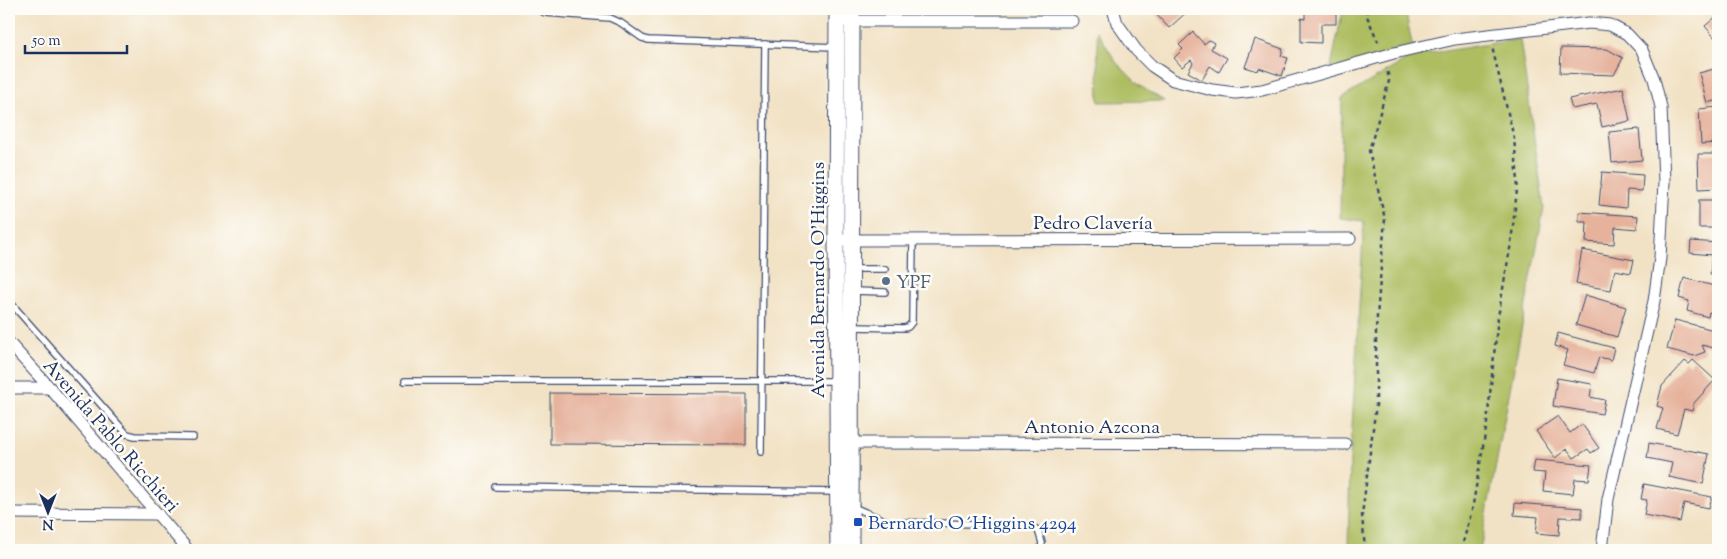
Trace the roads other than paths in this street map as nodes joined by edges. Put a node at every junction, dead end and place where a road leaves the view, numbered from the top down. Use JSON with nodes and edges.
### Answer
{"nodes":[{"id":1,"x":537,"y":9,"type":"edge"},
{"id":2,"x":1113,"y":9,"type":"edge"},
{"id":3,"x":845,"y":15,"type":"edge"},
{"id":4,"x":1072,"y":21,"type":"dead end"},
{"id":5,"x":765,"y":44,"type":"junction"},
{"id":6,"x":837,"y":47,"type":"junction"},
{"id":7,"x":1350,"y":239,"type":"dead end"},
{"id":8,"x":844,"y":240,"type":"junction"},
{"id":9,"x":913,"y":240,"type":"junction"},
{"id":10,"x":851,"y":269,"type":"junction"},
{"id":11,"x":885,"y":269,"type":"dead end"},
{"id":12,"x":905,"y":269,"type":"dead end"},
{"id":13,"x":913,"y":269,"type":"junction"},
{"id":14,"x":851,"y":292,"type":"junction"},
{"id":15,"x":885,"y":292,"type":"dead end"},
{"id":16,"x":905,"y":292,"type":"dead end"},
{"id":17,"x":913,"y":292,"type":"junction"},
{"id":18,"x":9,"y":301,"type":"edge"},
{"id":19,"x":851,"y":327,"type":"junction"},
{"id":20,"x":9,"y":343,"type":"edge"},
{"id":21,"x":405,"y":381,"type":"dead end"},
{"id":22,"x":763,"y":381,"type":"junction"},
{"id":23,"x":844,"y":381,"type":"junction"},
{"id":24,"x":9,"y":388,"type":"edge"},
{"id":25,"x":50,"y":388,"type":"junction"},
{"id":26,"x":193,"y":437,"type":"dead end"},
{"id":27,"x":844,"y":443,"type":"junction"},
{"id":28,"x":1345,"y":444,"type":"dead end"},
{"id":29,"x":761,"y":452,"type":"dead end"},
{"id":30,"x":496,"y":487,"type":"dead end"},
{"id":31,"x":847,"y":497,"type":"junction"},
{"id":32,"x":9,"y":514,"type":"edge"},
{"id":33,"x":158,"y":514,"type":"junction"},
{"id":34,"x":188,"y":550,"type":"edge"},
{"id":35,"x":838,"y":550,"type":"edge"},
{"id":36,"x":851,"y":550,"type":"edge"},
{"id":37,"x":1041,"y":550,"type":"edge"},
{"id":38,"x":1602,"y":550,"type":"edge"}],
"edges":[{"from":1,"to":5,"type":"lane"},
{"from":2,"to":38,"type":"street"},
{"from":3,"to":4,"type":"street"},
{"from":3,"to":6,"type":"main road","name":"Avenida Bernardo O'Higgins"},
{"from":3,"to":8,"type":"main road","name":"Avenida Bernardo O'Higgins"},
{"from":5,"to":6,"type":"lane"},
{"from":5,"to":22,"type":"lane"},
{"from":6,"to":8,"type":"main road","name":"Avenida Bernardo O'Higgins"},
{"from":7,"to":9,"type":"street","name":"Pedro Clavería"},
{"from":8,"to":9,"type":"street","name":"Pedro Clavería"},
{"from":8,"to":10,"type":"main road","name":"Avenida Bernardo O'Higgins"},
{"from":8,"to":23,"type":"main road","name":"Avenida Bernardo O'Higgins"},
{"from":9,"to":13,"type":"lane"},
{"from":10,"to":11,"type":"lane"},
{"from":10,"to":14,"type":"main road","name":"Avenida Bernardo O'Higgins"},
{"from":12,"to":13,"type":"lane"},
{"from":13,"to":17,"type":"lane"},
{"from":14,"to":15,"type":"lane"},
{"from":14,"to":19,"type":"main road","name":"Avenida Bernardo O'Higgins"},
{"from":16,"to":17,"type":"lane"},
{"from":17,"to":19,"type":"lane"},
{"from":18,"to":26,"type":"lane"},
{"from":19,"to":23,"type":"main road","name":"Avenida Bernardo O'Higgins"},
{"from":20,"to":25,"type":"street","name":"Avenida Pablo Ricchieri"},
{"from":21,"to":22,"type":"lane"},
{"from":22,"to":23,"type":"lane"},
{"from":22,"to":29,"type":"lane"},
{"from":23,"to":27,"type":"main road","name":"Avenida Bernardo O'Higgins"},
{"from":24,"to":25,"type":"street"},
{"from":25,"to":33,"type":"street","name":"Avenida Pablo Ricchieri"},
{"from":27,"to":28,"type":"street","name":"Antonio Azcona"},
{"from":27,"to":31,"type":"main road","name":"Avenida Bernardo O'Higgins"},
{"from":30,"to":31,"type":"lane"},
{"from":31,"to":35,"type":"main road","name":"Avenida Bernardo O'Higgins"},
{"from":31,"to":36,"type":"main road","name":"Avenida Bernardo O'Higgins"},
{"from":31,"to":37,"type":"lane"},
{"from":32,"to":33,"type":"street"},
{"from":33,"to":34,"type":"street","name":"Avenida Pablo Ricchieri"}]}
